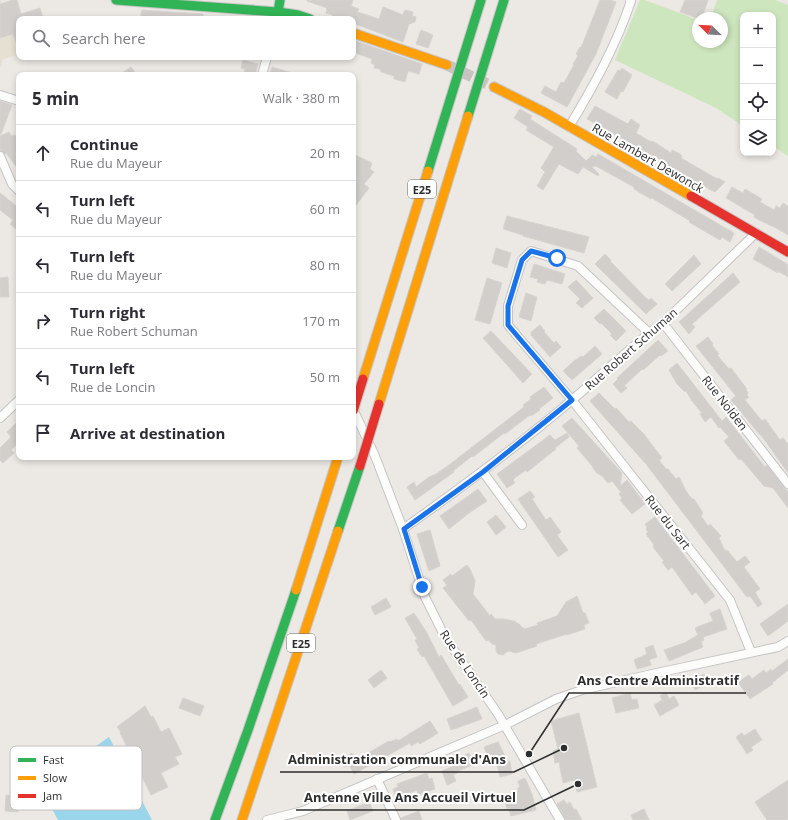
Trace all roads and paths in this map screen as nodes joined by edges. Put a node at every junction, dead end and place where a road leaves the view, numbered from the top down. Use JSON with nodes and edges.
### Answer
{"nodes":[{"id":1,"x":116,"y":0,"type":"edge"},
{"id":2,"x":280,"y":0,"type":"edge"},
{"id":3,"x":481,"y":0,"type":"edge"},
{"id":4,"x":504,"y":0,"type":"edge"},
{"id":5,"x":630,"y":0,"type":"edge"},
{"id":6,"x":277,"y":15,"type":"edge"},
{"id":7,"x":301,"y":16,"type":"edge"},
{"id":8,"x":356,"y":34,"type":"edge"},
{"id":9,"x":266,"y":60,"type":"edge"},
{"id":10,"x":447,"y":65,"type":"tunnel mouth"},
{"id":11,"x":263,"y":72,"type":"edge"},
{"id":12,"x":494,"y":87,"type":"tunnel mouth"},
{"id":13,"x":0,"y":95,"type":"edge"},
{"id":14,"x":16,"y":100,"type":"edge"},
{"id":15,"x":570,"y":127,"type":"junction"},
{"id":16,"x":0,"y":156,"type":"edge"},
{"id":17,"x":16,"y":187,"type":"edge"},
{"id":18,"x":756,"y":233,"type":"junction"},
{"id":19,"x":788,"y":252,"type":"edge"},
{"id":20,"x":663,"y":323,"type":"junction"},
{"id":21,"x":649,"y":333,"type":"junction"},
{"id":22,"x":572,"y":400,"type":"junction"},
{"id":23,"x":356,"y":401,"type":"edge"},
{"id":24,"x":16,"y":403,"type":"edge"},
{"id":25,"x":356,"y":416,"type":"edge"},
{"id":26,"x":0,"y":418,"type":"edge"},
{"id":27,"x":337,"y":460,"type":"edge"},
{"id":28,"x":483,"y":472,"type":"junction"},
{"id":29,"x":788,"y":484,"type":"edge"},
{"id":30,"x":522,"y":525,"type":"dead end"},
{"id":31,"x":404,"y":529,"type":"junction"},
{"id":32,"x":788,"y":641,"type":"edge"},
{"id":33,"x":751,"y":652,"type":"junction"},
{"id":34,"x":505,"y":725,"type":"junction"},
{"id":35,"x":377,"y":779,"type":"junction"},
{"id":36,"x":216,"y":820,"type":"edge"},
{"id":37,"x":242,"y":820,"type":"edge"},
{"id":38,"x":267,"y":820,"type":"edge"},
{"id":39,"x":396,"y":820,"type":"edge"},
{"id":40,"x":560,"y":820,"type":"edge"}],
"edges":[{"from":1,"to":6,"type":"main road"},
{"from":2,"to":6,"type":"main road"},
{"from":3,"to":23,"type":"main road","number":"E25","bridge":true},
{"from":4,"to":37,"type":"main road","number":"E25","bridge":true},
{"from":5,"to":15,"type":"street"},
{"from":6,"to":7,"type":"main road"},
{"from":8,"to":10,"type":"main road"},
{"from":9,"to":11,"type":"street"},
{"from":12,"to":15,"type":"main road","name":"Rue Lambert Dewonck"},
{"from":13,"to":14,"type":"street"},
{"from":15,"to":18,"type":"main road","name":"Rue Lambert Dewonck"},
{"from":16,"to":17,"type":"street"},
{"from":18,"to":19,"type":"main road","name":"Rue Lambert Dewonck"},
{"from":18,"to":20,"type":"street","name":"Rue Robert Schuman"},
{"from":20,"to":21,"type":"street","name":"Rue Robert Schuman"},
{"from":20,"to":29,"type":"street","name":"Rue Nolden"},
{"from":21,"to":22,"type":"street","name":"Rue Robert Schuman"},
{"from":21,"to":22,"type":"street","name":"Rue du Sart"},
{"from":22,"to":28,"type":"street","name":"Rue Robert Schuman"},
{"from":22,"to":33,"type":"street","name":"Rue du Sart"},
{"from":24,"to":26,"type":"street"},
{"from":25,"to":31,"type":"street","name":"Rue de Loncin"},
{"from":27,"to":36,"type":"main road","number":"E25"},
{"from":28,"to":30,"type":"street"},
{"from":28,"to":31,"type":"street","name":"Rue Robert Schuman"},
{"from":31,"to":34,"type":"street","name":"Rue de Loncin"},
{"from":32,"to":33,"type":"street"},
{"from":33,"to":34,"type":"street"},
{"from":34,"to":35,"type":"street"},
{"from":34,"to":40,"type":"street","name":"Rue de Loncin"},
{"from":35,"to":38,"type":"street"},
{"from":35,"to":39,"type":"street"}]}
